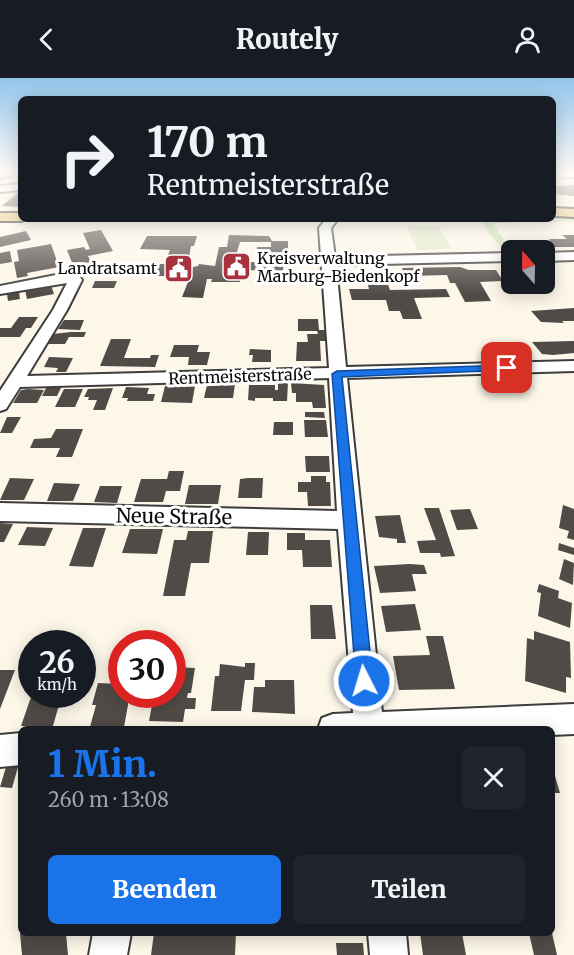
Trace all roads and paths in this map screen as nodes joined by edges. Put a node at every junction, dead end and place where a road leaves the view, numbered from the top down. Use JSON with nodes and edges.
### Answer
{"nodes":[{"id":1,"x":0,"y":217,"type":"edge"},
{"id":2,"x":18,"y":217,"type":"edge"},
{"id":3,"x":325,"y":222,"type":"edge"},
{"id":4,"x":574,"y":256,"type":"edge"},
{"id":5,"x":501,"y":257,"type":"edge"},
{"id":6,"x":555,"y":257,"type":"edge"},
{"id":7,"x":330,"y":261,"type":"junction"},
{"id":8,"x":0,"y":290,"type":"edge"},
{"id":9,"x":574,"y":366,"type":"edge"},
{"id":10,"x":337,"y":374,"type":"junction"},
{"id":11,"x":14,"y":382,"type":"junction"},
{"id":12,"x":0,"y":405,"type":"edge"},
{"id":13,"x":0,"y":513,"type":"edge"},
{"id":14,"x":349,"y":520,"type":"junction"},
{"id":15,"x":574,"y":718,"type":"edge"},
{"id":16,"x":369,"y":726,"type":"edge"},
{"id":17,"x":410,"y":726,"type":"edge"},
{"id":18,"x":18,"y":749,"type":"edge"},
{"id":19,"x":0,"y":751,"type":"edge"},
{"id":20,"x":111,"y":936,"type":"edge"},
{"id":21,"x":387,"y":936,"type":"edge"},
{"id":22,"x":108,"y":955,"type":"edge"},
{"id":23,"x":389,"y":955,"type":"edge"}],
"edges":[{"from":1,"to":2,"type":"main road"},
{"from":3,"to":7,"type":"street"},
{"from":4,"to":6,"type":"street"},
{"from":5,"to":7,"type":"street"},
{"from":7,"to":10,"type":"street"},
{"from":8,"to":11,"type":"street"},
{"from":9,"to":10,"type":"street","name":"Rentmeisterstraße"},
{"from":10,"to":11,"type":"street","name":"Rentmeisterstraße"},
{"from":10,"to":14,"type":"street"},
{"from":11,"to":12,"type":"street"},
{"from":13,"to":14,"type":"street","name":"Neue Straße"},
{"from":14,"to":16,"type":"street"},
{"from":15,"to":17,"type":"street"},
{"from":18,"to":19,"type":"street"},
{"from":20,"to":22,"type":"street"},
{"from":21,"to":23,"type":"street"}]}
